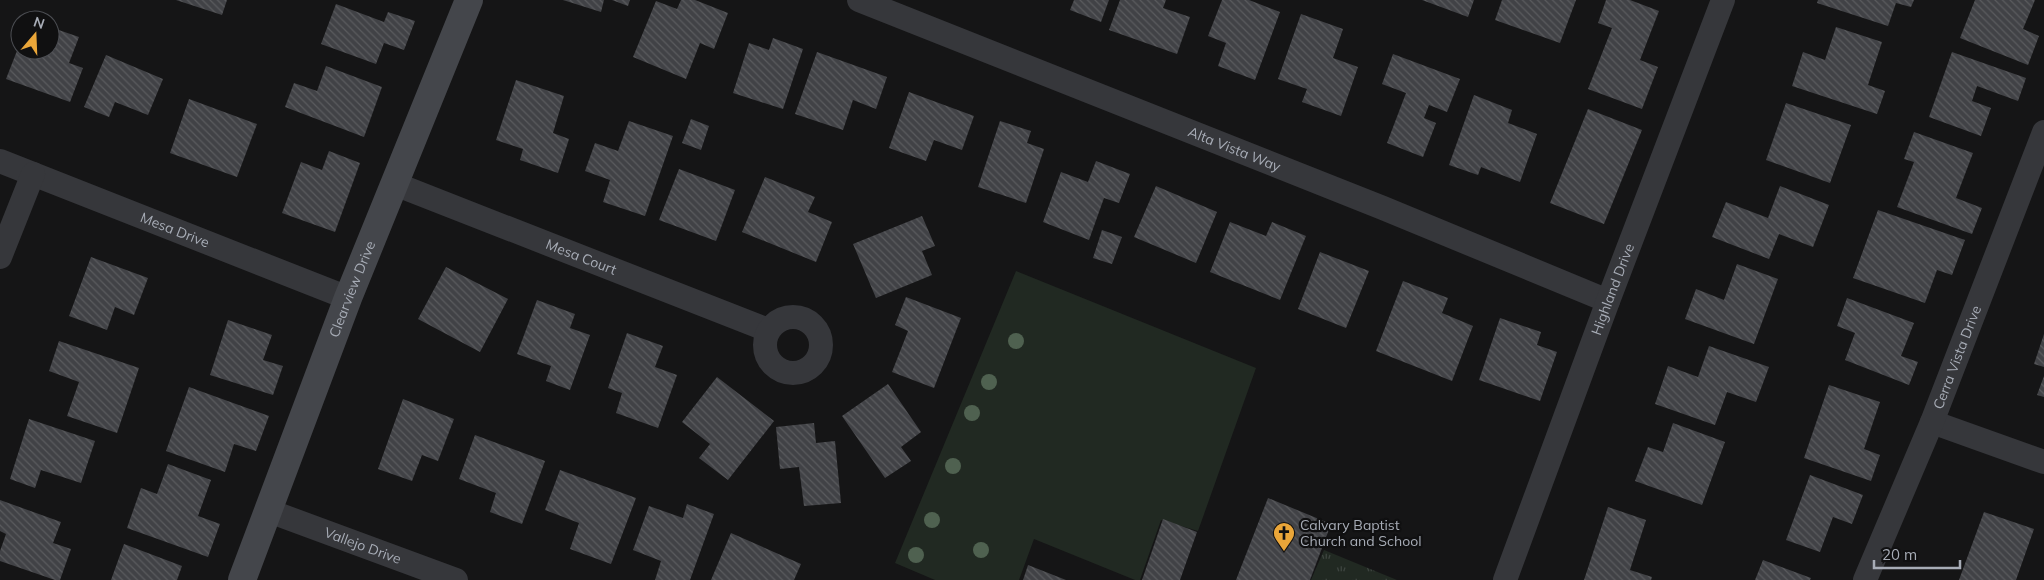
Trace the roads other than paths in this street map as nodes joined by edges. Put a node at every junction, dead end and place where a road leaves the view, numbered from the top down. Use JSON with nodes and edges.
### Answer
{"nodes":[{"id":1,"x":469,"y":0,"type":"edge"},
{"id":2,"x":859,"y":0,"type":"edge"},
{"id":3,"x":1723,"y":0,"type":"edge"},
{"id":4,"x":2044,"y":132,"type":"edge"},
{"id":5,"x":0,"y":161,"type":"edge"},
{"id":6,"x":33,"y":174,"type":"junction"},
{"id":7,"x":395,"y":184,"type":"junction"},
{"id":8,"x":0,"y":257,"type":"edge"},
{"id":9,"x":348,"y":298,"type":"junction"},
{"id":10,"x":1608,"y":300,"type":"junction"},
{"id":11,"x":768,"y":330,"type":"dead end"},
{"id":12,"x":1932,"y":422,"type":"junction"},
{"id":13,"x":2044,"y":462,"type":"edge"},
{"id":14,"x":269,"y":511,"type":"junction"},
{"id":15,"x":242,"y":580,"type":"edge"},
{"id":16,"x":456,"y":580,"type":"edge"},
{"id":17,"x":1505,"y":580,"type":"edge"},
{"id":18,"x":1865,"y":580,"type":"edge"}],
"edges":[{"from":1,"to":7,"type":"street","name":"Clearview Drive"},
{"from":2,"to":10,"type":"street","name":"Alta Vista Way"},
{"from":3,"to":10,"type":"street","name":"Highland Drive"},
{"from":4,"to":12,"type":"street","name":"Cerra Vista Drive"},
{"from":5,"to":6,"type":"street","name":"Mesa Drive"},
{"from":6,"to":8,"type":"street"},
{"from":6,"to":9,"type":"street","name":"Mesa Drive"},
{"from":7,"to":9,"type":"street","name":"Clearview Drive"},
{"from":7,"to":11,"type":"street","name":"Mesa Court"},
{"from":9,"to":14,"type":"street","name":"Clearview Drive"},
{"from":10,"to":17,"type":"street","name":"Highland Drive"},
{"from":12,"to":13,"type":"street"},
{"from":12,"to":18,"type":"street","name":"Cerra Vista Drive"},
{"from":14,"to":15,"type":"street","name":"Clearview Drive"},
{"from":14,"to":16,"type":"street","name":"Vallejo Drive"}]}
